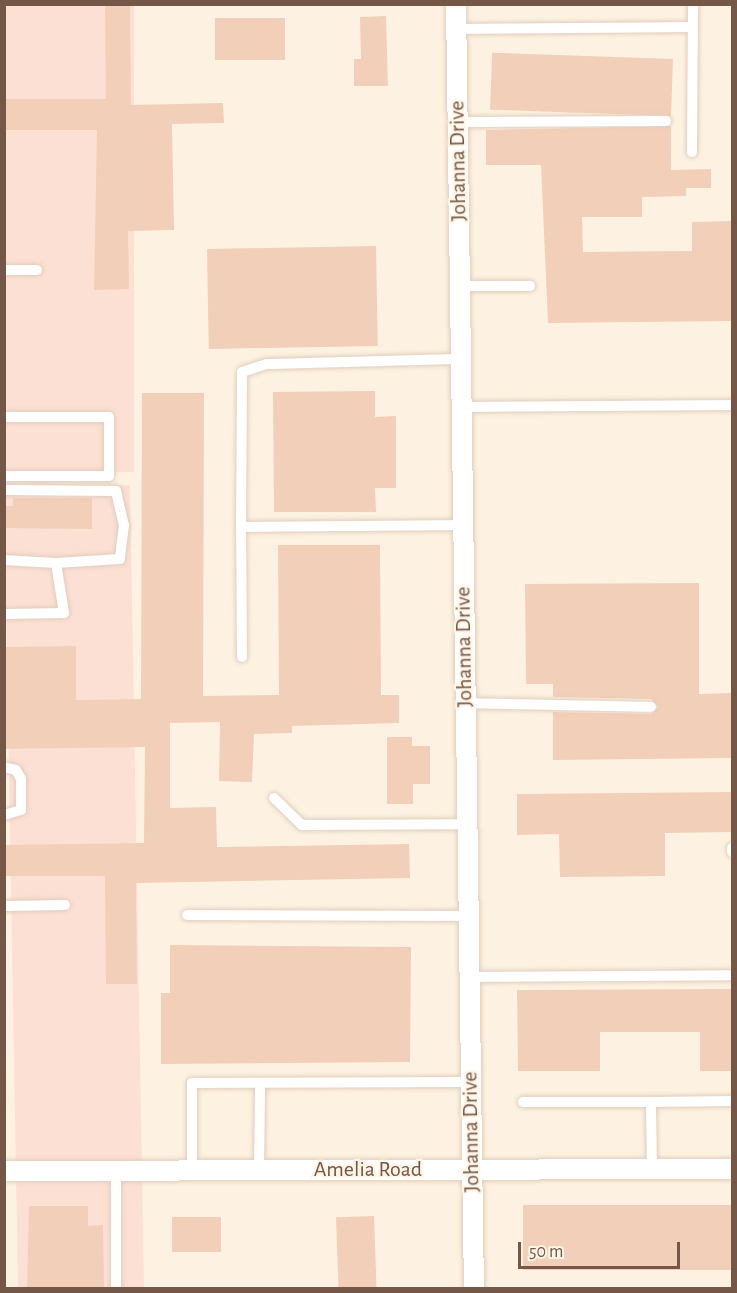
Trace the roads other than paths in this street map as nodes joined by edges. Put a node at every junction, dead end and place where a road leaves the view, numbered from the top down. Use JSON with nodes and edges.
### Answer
{"nodes":[{"id":1,"x":456,"y":4,"type":"edge"},
{"id":2,"x":693,"y":4,"type":"edge"},
{"id":3,"x":693,"y":27,"type":"junction"},
{"id":4,"x":456,"y":29,"type":"junction"},
{"id":5,"x":666,"y":121,"type":"dead end"},
{"id":6,"x":457,"y":122,"type":"junction"},
{"id":7,"x":692,"y":152,"type":"dead end"},
{"id":8,"x":4,"y":270,"type":"edge"},
{"id":9,"x":37,"y":270,"type":"dead end"},
{"id":10,"x":459,"y":286,"type":"junction"},
{"id":11,"x":530,"y":286,"type":"dead end"},
{"id":12,"x":460,"y":359,"type":"junction"},
{"id":13,"x":732,"y":405,"type":"edge"},
{"id":14,"x":462,"y":407,"type":"junction"},
{"id":15,"x":4,"y":417,"type":"edge"},
{"id":16,"x":4,"y":476,"type":"edge"},
{"id":17,"x":4,"y":490,"type":"edge"},
{"id":18,"x":462,"y":525,"type":"junction"},
{"id":19,"x":241,"y":527,"type":"junction"},
{"id":20,"x":4,"y":560,"type":"edge"},
{"id":21,"x":56,"y":563,"type":"junction"},
{"id":22,"x":4,"y":614,"type":"edge"},
{"id":23,"x":242,"y":657,"type":"dead end"},
{"id":24,"x":464,"y":704,"type":"junction"},
{"id":25,"x":651,"y":707,"type":"dead end"},
{"id":26,"x":4,"y":767,"type":"edge"},
{"id":27,"x":274,"y":798,"type":"dead end"},
{"id":28,"x":4,"y":815,"type":"edge"},
{"id":29,"x":466,"y":824,"type":"junction"},
{"id":30,"x":65,"y":905,"type":"dead end"},
{"id":31,"x":4,"y":906,"type":"edge"},
{"id":32,"x":187,"y":915,"type":"dead end"},
{"id":33,"x":468,"y":916,"type":"junction"},
{"id":34,"x":732,"y":975,"type":"edge"},
{"id":35,"x":469,"y":977,"type":"junction"},
{"id":36,"x":471,"y":1082,"type":"junction"},
{"id":37,"x":260,"y":1083,"type":"junction"},
{"id":38,"x":732,"y":1101,"type":"edge"},
{"id":39,"x":523,"y":1102,"type":"dead end"},
{"id":40,"x":651,"y":1102,"type":"junction"},
{"id":41,"x":652,"y":1169,"type":"junction"},
{"id":42,"x":732,"y":1169,"type":"edge"},
{"id":43,"x":117,"y":1170,"type":"junction"},
{"id":44,"x":192,"y":1170,"type":"junction"},
{"id":45,"x":259,"y":1170,"type":"junction"},
{"id":46,"x":472,"y":1170,"type":"junction"},
{"id":47,"x":4,"y":1171,"type":"edge"},
{"id":48,"x":116,"y":1288,"type":"edge"},
{"id":49,"x":474,"y":1288,"type":"edge"}],
"edges":[{"from":1,"to":4,"type":"street","name":"Johanna Drive"},
{"from":2,"to":3,"type":"lane"},
{"from":3,"to":4,"type":"lane"},
{"from":3,"to":7,"type":"lane"},
{"from":4,"to":6,"type":"street","name":"Johanna Drive"},
{"from":5,"to":6,"type":"lane"},
{"from":6,"to":10,"type":"street","name":"Johanna Drive"},
{"from":8,"to":9,"type":"lane"},
{"from":10,"to":11,"type":"lane"},
{"from":10,"to":12,"type":"street","name":"Johanna Drive"},
{"from":12,"to":14,"type":"street","name":"Johanna Drive"},
{"from":12,"to":19,"type":"lane"},
{"from":13,"to":14,"type":"lane"},
{"from":14,"to":18,"type":"street","name":"Johanna Drive"},
{"from":15,"to":16,"type":"lane"},
{"from":17,"to":21,"type":"lane"},
{"from":18,"to":19,"type":"lane"},
{"from":18,"to":24,"type":"street","name":"Johanna Drive"},
{"from":19,"to":23,"type":"lane"},
{"from":20,"to":21,"type":"lane"},
{"from":21,"to":22,"type":"lane"},
{"from":24,"to":25,"type":"lane"},
{"from":24,"to":29,"type":"street","name":"Johanna Drive"},
{"from":26,"to":28,"type":"lane"},
{"from":27,"to":29,"type":"lane"},
{"from":29,"to":33,"type":"street","name":"Johanna Drive"},
{"from":30,"to":31,"type":"lane"},
{"from":32,"to":33,"type":"lane"},
{"from":33,"to":35,"type":"street","name":"Johanna Drive"},
{"from":34,"to":35,"type":"lane"},
{"from":35,"to":36,"type":"street","name":"Johanna Drive"},
{"from":36,"to":37,"type":"lane"},
{"from":36,"to":46,"type":"street","name":"Johanna Drive"},
{"from":37,"to":44,"type":"lane"},
{"from":37,"to":45,"type":"lane"},
{"from":38,"to":40,"type":"lane"},
{"from":39,"to":40,"type":"lane"},
{"from":40,"to":41,"type":"lane"},
{"from":41,"to":42,"type":"street","name":"Amelia Road"},
{"from":41,"to":46,"type":"street","name":"Amelia Road"},
{"from":43,"to":44,"type":"street","name":"Amelia Road"},
{"from":43,"to":47,"type":"street","name":"Amelia Road"},
{"from":43,"to":48,"type":"lane"},
{"from":44,"to":45,"type":"street","name":"Amelia Road"},
{"from":45,"to":46,"type":"street","name":"Amelia Road"},
{"from":46,"to":49,"type":"street","name":"Johanna Drive"}]}
